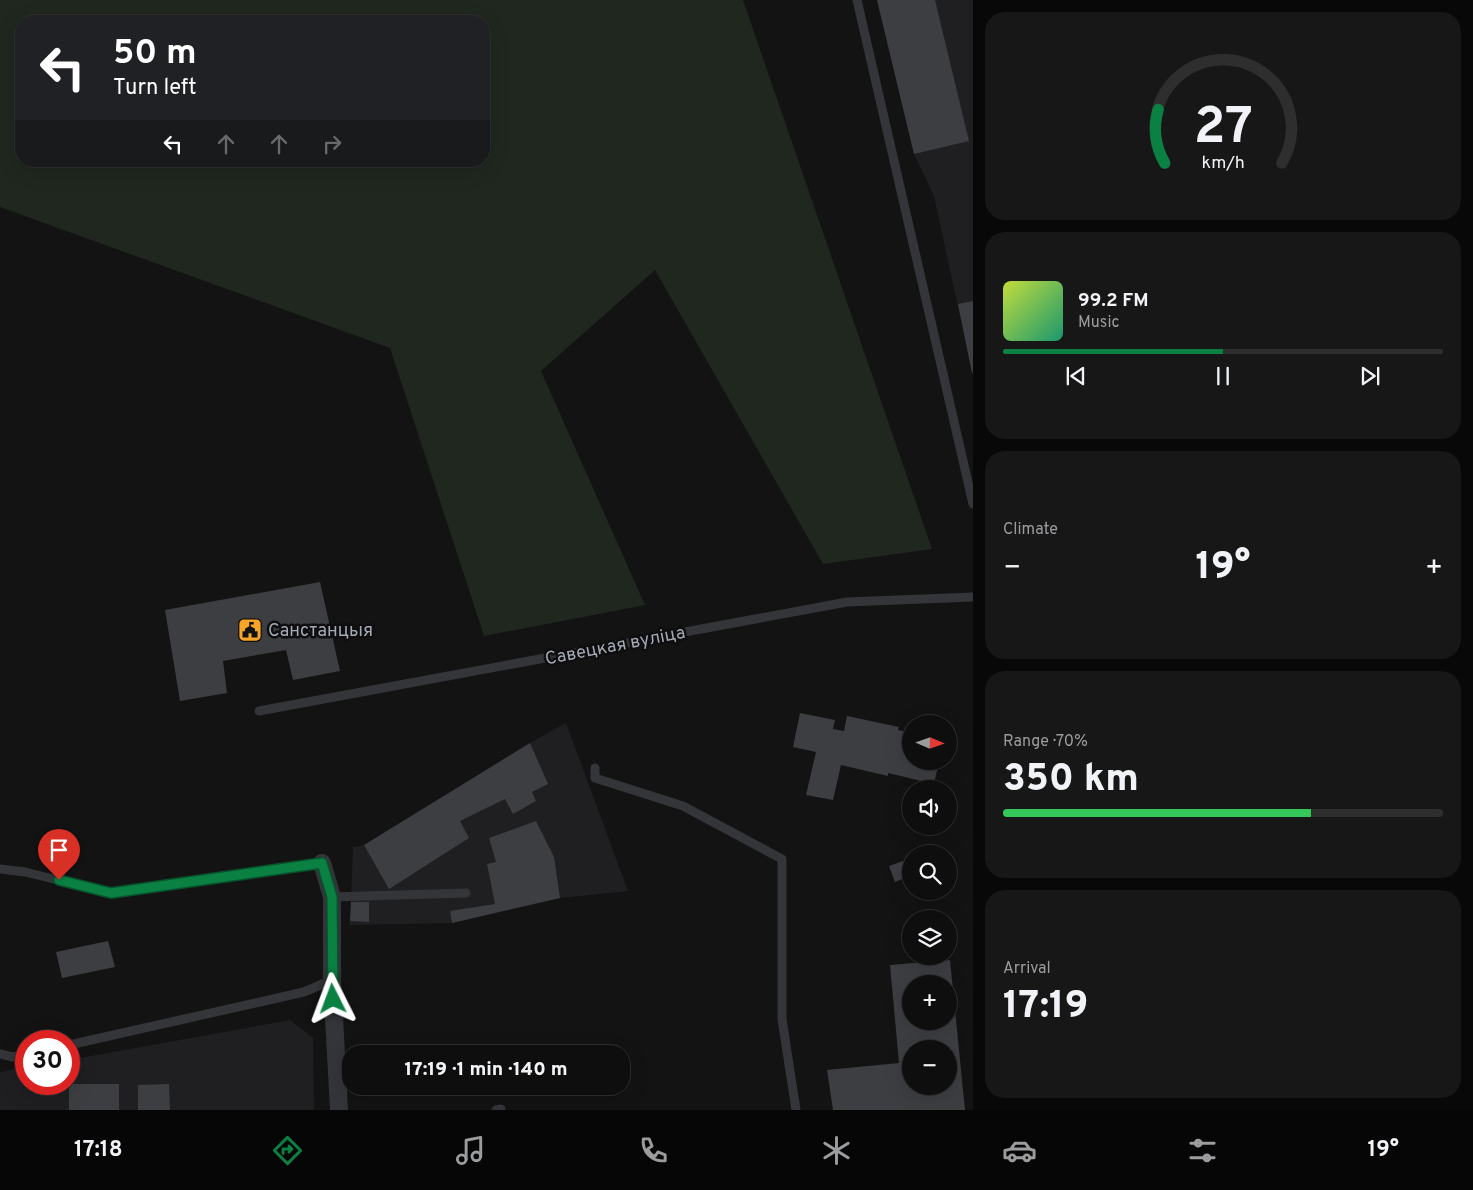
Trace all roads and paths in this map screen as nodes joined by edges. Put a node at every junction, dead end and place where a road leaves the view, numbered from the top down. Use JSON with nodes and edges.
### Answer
{"nodes":[{"id":1,"x":857,"y":0,"type":"edge"},
{"id":2,"x":973,"y":504,"type":"edge"},
{"id":3,"x":973,"y":597,"type":"edge"},
{"id":4,"x":258,"y":711,"type":"dead end"},
{"id":5,"x":595,"y":768,"type":"dead end"},
{"id":6,"x":322,"y":863,"type":"joint"},
{"id":7,"x":0,"y":869,"type":"edge"},
{"id":8,"x":466,"y":893,"type":"dead end"},
{"id":9,"x":332,"y":897,"type":"junction"},
{"id":10,"x":332,"y":980,"type":"junction"},
{"id":11,"x":80,"y":1042,"type":"edge"},
{"id":12,"x":0,"y":1054,"type":"edge"},
{"id":13,"x":15,"y":1057,"type":"edge"},
{"id":14,"x":339,"y":1110,"type":"edge"},
{"id":15,"x":796,"y":1110,"type":"edge"}],
"edges":[{"from":1,"to":2,"type":"lane"},
{"from":3,"to":4,"type":"lane","name":"Савецкая вуліца"},
{"from":5,"to":15,"type":"lane"},
{"from":6,"to":7,"type":"lane"},
{"from":6,"to":9,"type":"street"},
{"from":8,"to":9,"type":"lane"},
{"from":9,"to":10,"type":"street"},
{"from":10,"to":11,"type":"lane"},
{"from":10,"to":14,"type":"street"},
{"from":12,"to":13,"type":"lane"}]}
